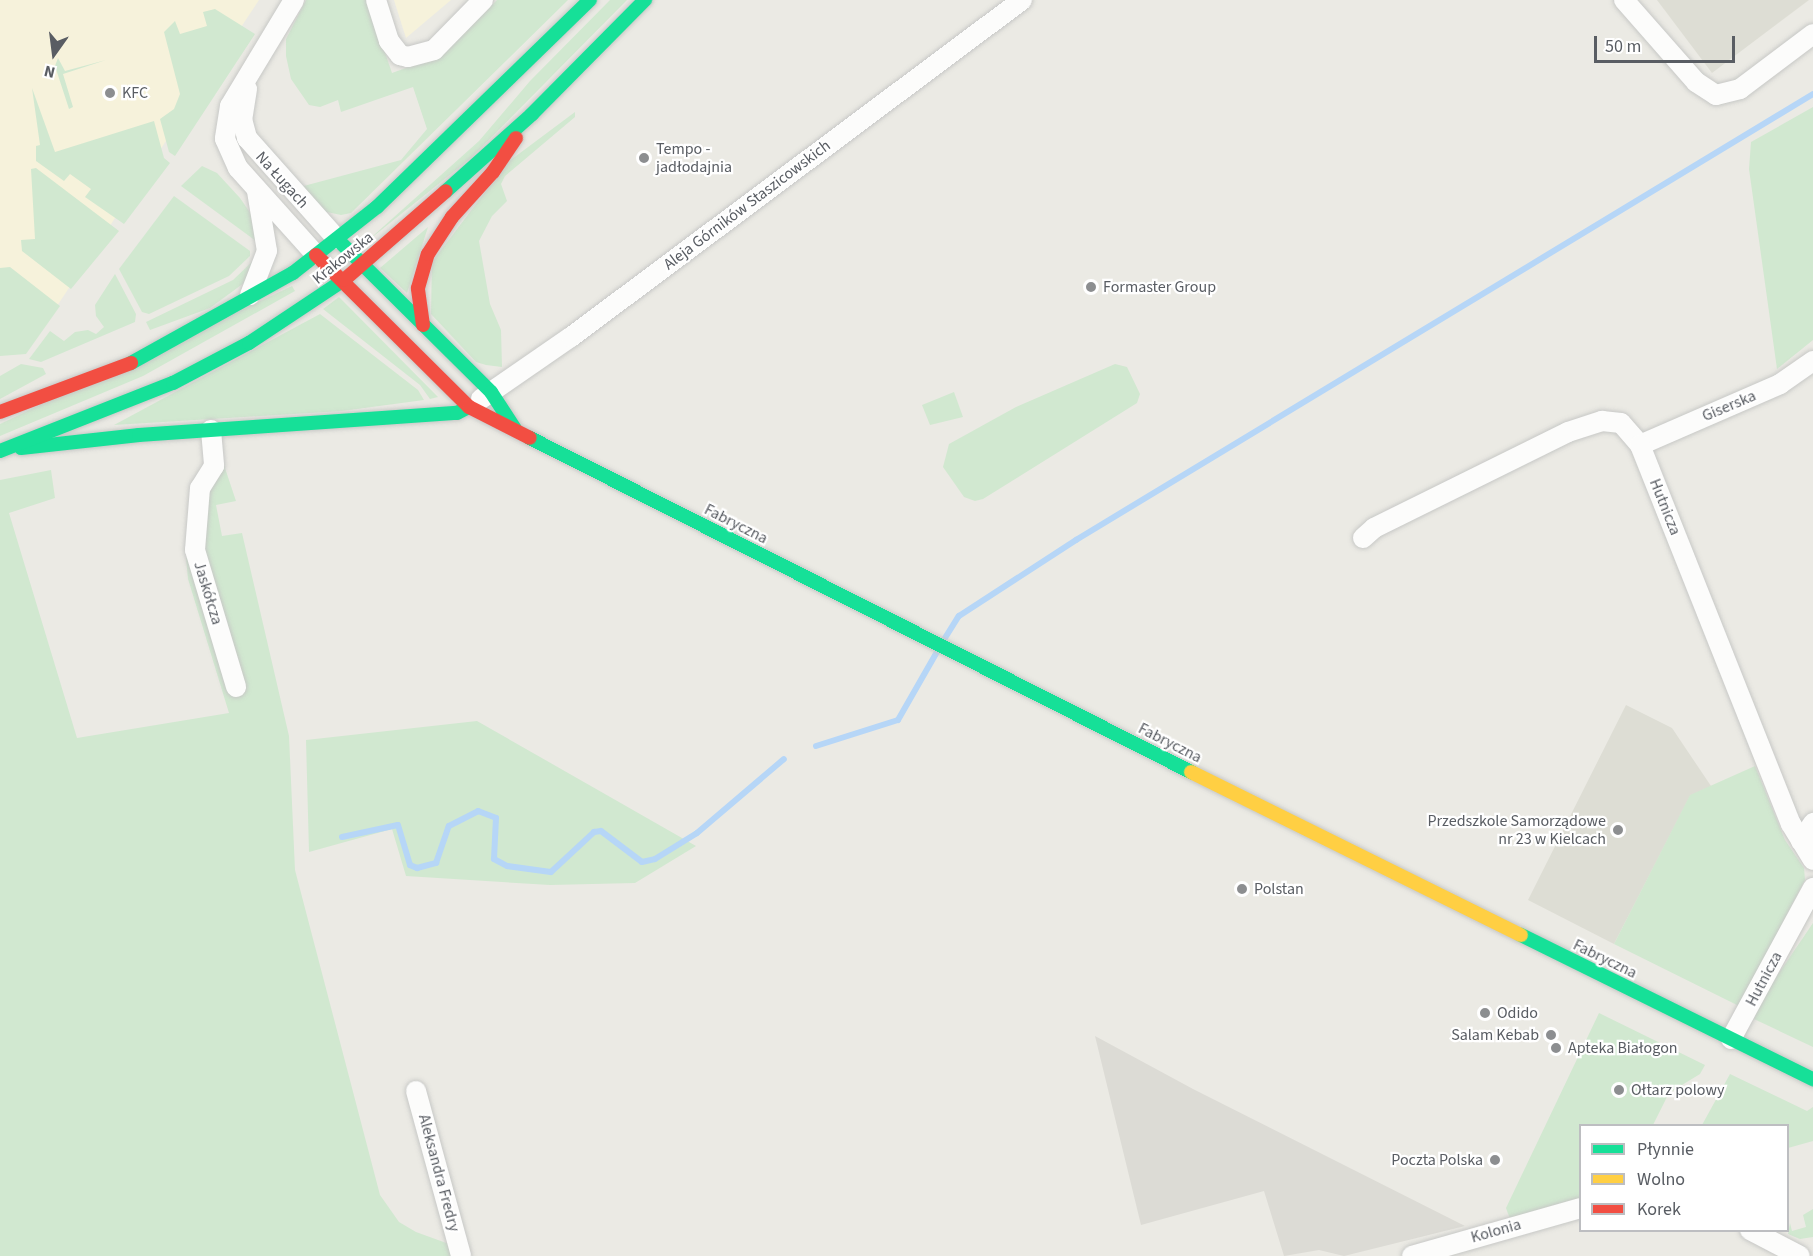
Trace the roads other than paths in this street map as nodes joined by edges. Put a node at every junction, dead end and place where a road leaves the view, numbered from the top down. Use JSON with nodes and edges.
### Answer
{"nodes":[{"id":1,"x":294,"y":0,"type":"edge"},
{"id":2,"x":376,"y":0,"type":"edge"},
{"id":3,"x":483,"y":0,"type":"edge"},
{"id":4,"x":590,"y":0,"type":"edge"},
{"id":5,"x":645,"y":0,"type":"edge"},
{"id":6,"x":1022,"y":0,"type":"edge"},
{"id":7,"x":1624,"y":0,"type":"edge"},
{"id":8,"x":1813,"y":34,"type":"edge"},
{"id":9,"x":250,"y":77,"type":"junction"},
{"id":10,"x":532,"y":114,"type":"junction"},
{"id":11,"x":256,"y":188,"type":"junction"},
{"id":12,"x":337,"y":239,"type":"junction"},
{"id":13,"x":316,"y":255,"type":"junction"},
{"id":14,"x":362,"y":266,"type":"junction"},
{"id":15,"x":339,"y":282,"type":"junction"},
{"id":16,"x":247,"y":301,"type":"junction"},
{"id":17,"x":423,"y":325,"type":"junction"},
{"id":18,"x":1813,"y":361,"type":"edge"},
{"id":19,"x":491,"y":392,"type":"junction"},
{"id":20,"x":469,"y":407,"type":"junction"},
{"id":21,"x":0,"y":412,"type":"edge"},
{"id":22,"x":515,"y":429,"type":"junction"},
{"id":23,"x":211,"y":430,"type":"junction"},
{"id":24,"x":1640,"y":445,"type":"junction"},
{"id":25,"x":4,"y":450,"type":"edge"},
{"id":26,"x":1363,"y":538,"type":"dead end"},
{"id":27,"x":236,"y":687,"type":"dead end"},
{"id":28,"x":1813,"y":823,"type":"edge"},
{"id":29,"x":1801,"y":841,"type":"junction"},
{"id":30,"x":1813,"y":860,"type":"edge"},
{"id":31,"x":1813,"y":888,"type":"edge"},
{"id":32,"x":1731,"y":1039,"type":"junction"},
{"id":33,"x":1813,"y":1079,"type":"edge"},
{"id":34,"x":416,"y":1091,"type":"dead end"},
{"id":35,"x":1579,"y":1209,"type":"edge"},
{"id":36,"x":1754,"y":1232,"type":"edge"},
{"id":37,"x":460,"y":1256,"type":"edge"},
{"id":38,"x":1412,"y":1256,"type":"edge"},
{"id":39,"x":1800,"y":1256,"type":"edge"}],
"edges":[{"from":1,"to":9,"type":"street","name":"Na Ługach"},
{"from":2,"to":3,"type":"street"},
{"from":4,"to":12,"type":"main road","name":"Krakowska"},
{"from":5,"to":10,"type":"main road","name":"Krakowska"},
{"from":6,"to":19,"type":"street","name":"Aleja Górników Staszicowskich"},
{"from":7,"to":8,"type":"street"},
{"from":9,"to":11,"type":"street","name":"Na Ługach"},
{"from":9,"to":12,"type":"street","name":"Na Ługach"},
{"from":10,"to":14,"type":"main road","name":"Krakowska"},
{"from":10,"to":17,"type":"main road"},
{"from":11,"to":13,"type":"street","name":"Na Ługach"},
{"from":11,"to":16,"type":"street","name":"Na Ługach"},
{"from":12,"to":13,"type":"main road","name":"Krakowska"},
{"from":12,"to":14,"type":"main road"},
{"from":13,"to":15,"type":"main road","name":"Fabryczna"},
{"from":13,"to":16,"type":"main road","name":"Krakowska"},
{"from":14,"to":15,"type":"main road","name":"Krakowska"},
{"from":14,"to":17,"type":"main road"},
{"from":15,"to":20,"type":"main road","name":"Fabryczna"},
{"from":15,"to":25,"type":"main road","name":"Krakowska"},
{"from":16,"to":21,"type":"main road","name":"Krakowska"},
{"from":17,"to":19,"type":"main road"},
{"from":18,"to":24,"type":"street","name":"Giserska"},
{"from":19,"to":20,"type":"street","name":"Aleja Górników Staszicowskich"},
{"from":19,"to":22,"type":"main road"},
{"from":20,"to":22,"type":"main road","name":"Fabryczna"},
{"from":20,"to":23,"type":"main road"},
{"from":22,"to":32,"type":"main road","name":"Fabryczna"},
{"from":23,"to":25,"type":"main road"},
{"from":23,"to":27,"type":"street","name":"Jaskółcza"},
{"from":24,"to":26,"type":"street","name":"Hutnicza"},
{"from":24,"to":29,"type":"street","name":"Hutnicza"},
{"from":28,"to":29,"type":"street"},
{"from":29,"to":30,"type":"street","name":"Hutnicza"},
{"from":31,"to":32,"type":"street","name":"Hutnicza"},
{"from":32,"to":33,"type":"main road","name":"Fabryczna"},
{"from":34,"to":37,"type":"street","name":"Aleksandra Fredry"},
{"from":35,"to":38,"type":"street","name":"Kolonia"},
{"from":36,"to":39,"type":"street"}]}
